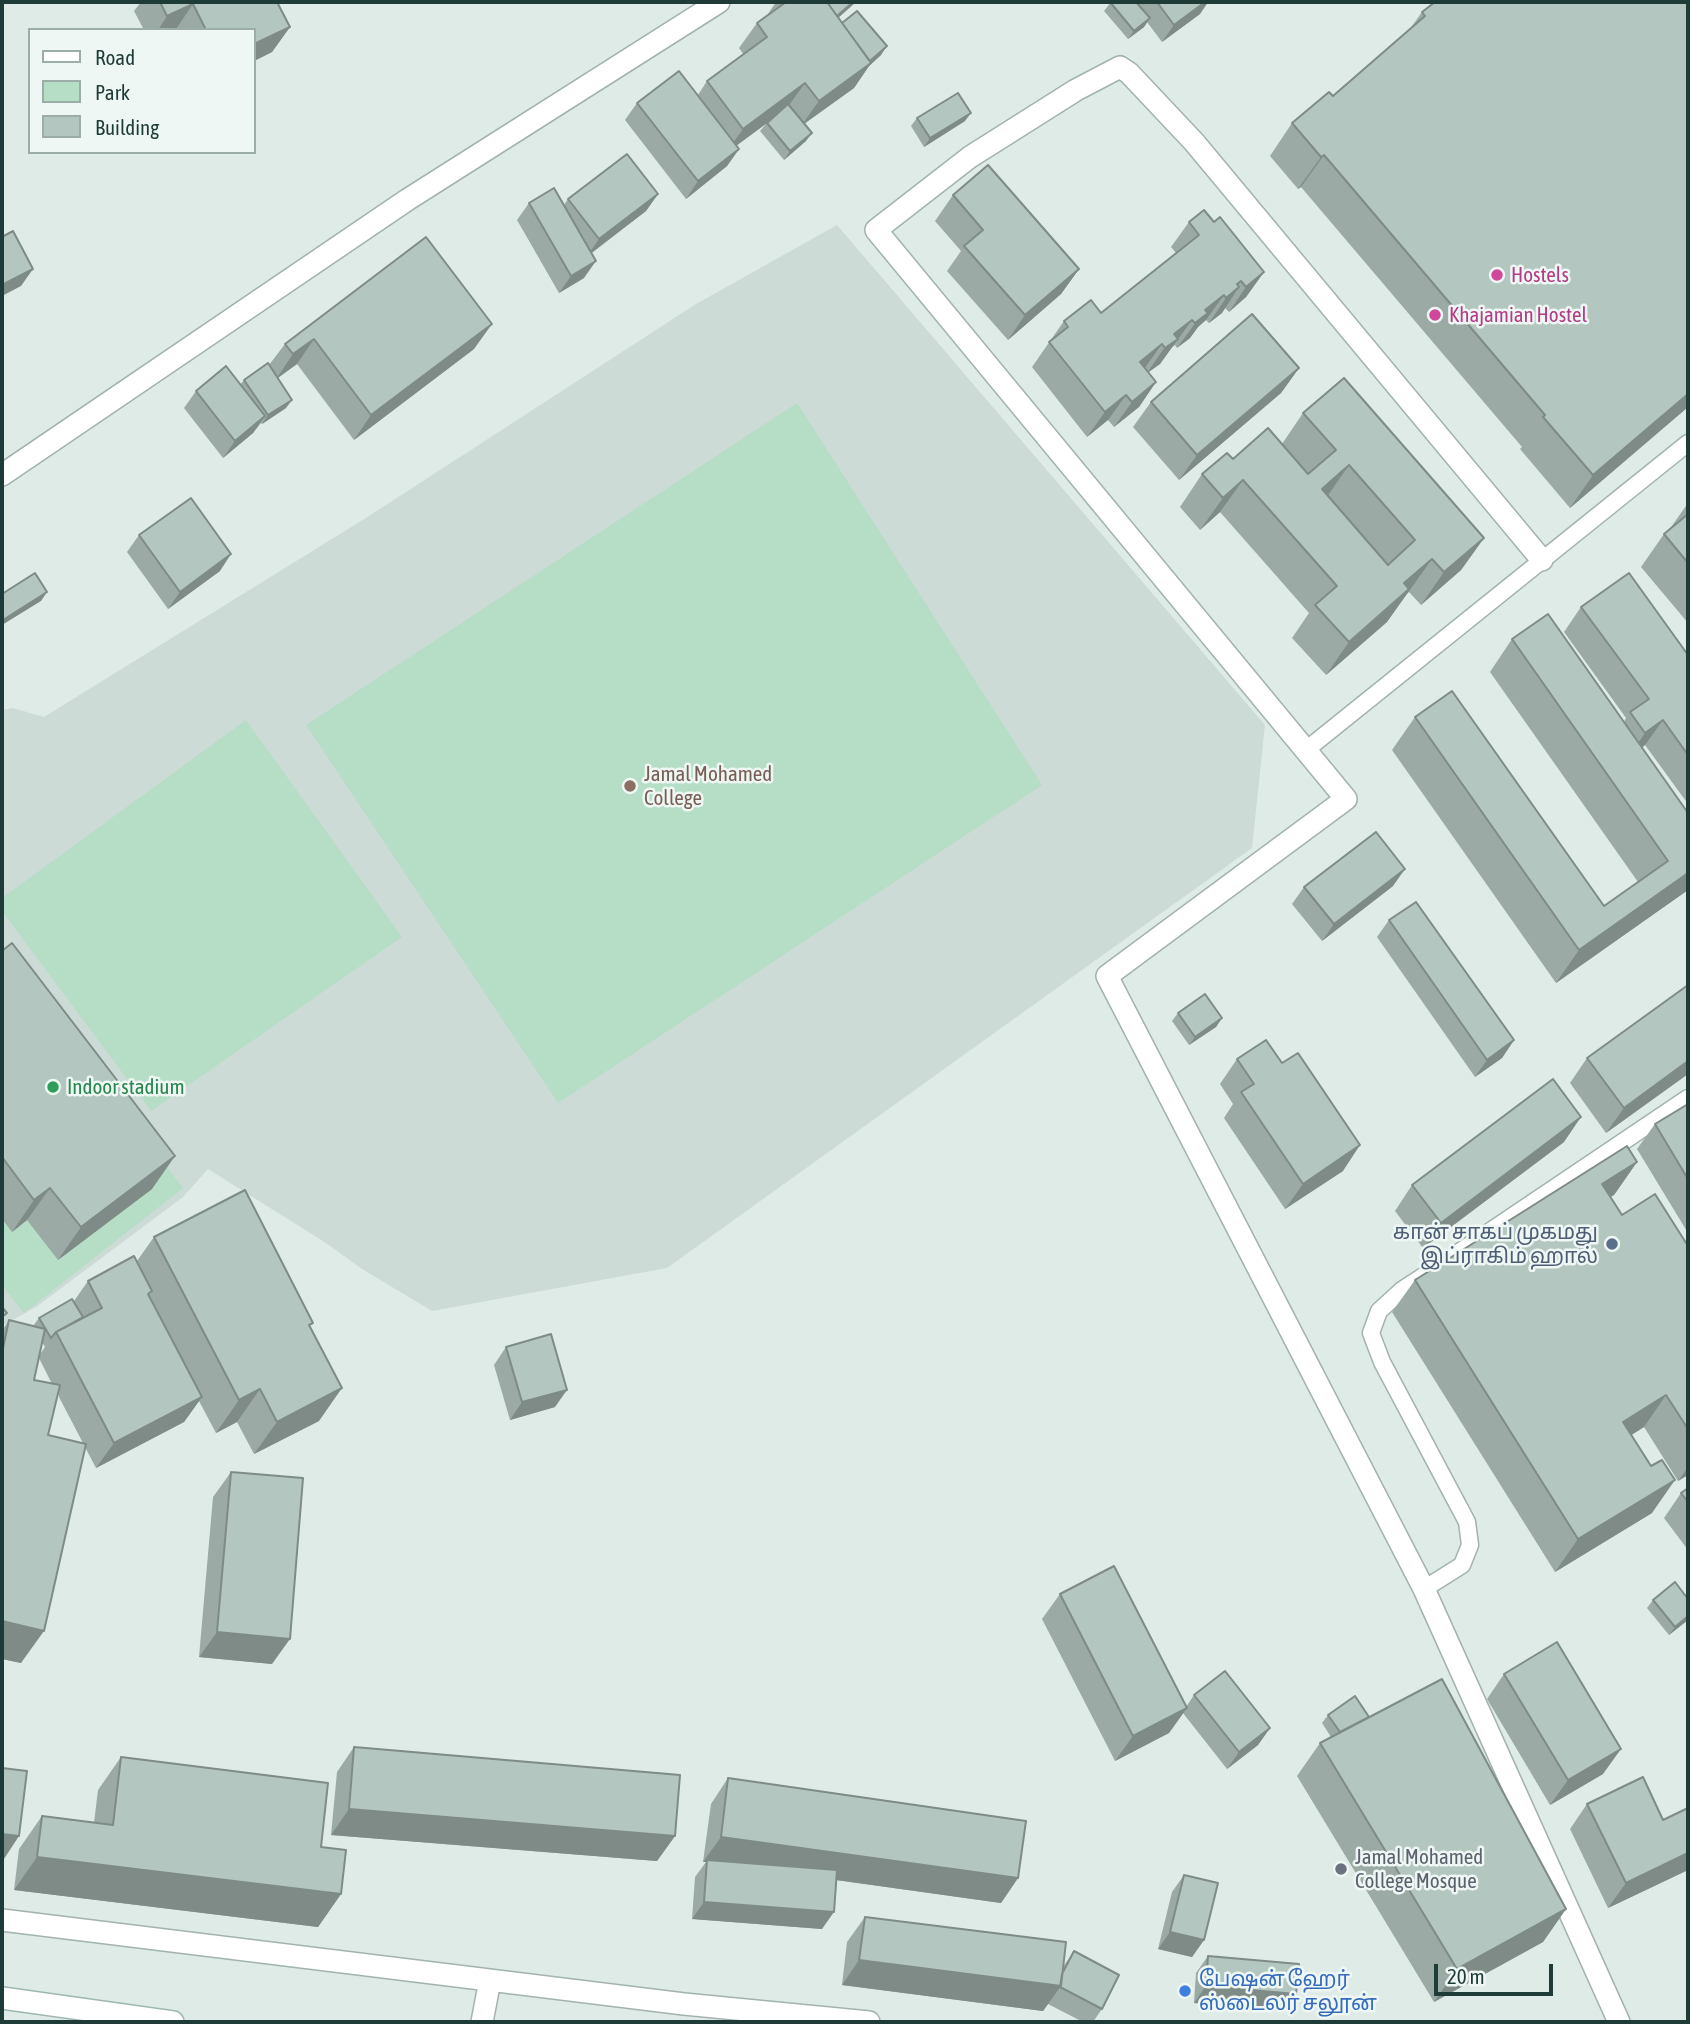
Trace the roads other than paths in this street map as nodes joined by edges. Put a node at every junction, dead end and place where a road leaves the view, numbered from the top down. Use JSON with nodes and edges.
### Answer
{"nodes":[{"id":1,"x":719,"y":2,"type":"edge"},
{"id":2,"x":1688,"y":443,"type":"edge"},
{"id":3,"x":2,"y":475,"type":"edge"},
{"id":4,"x":1542,"y":560,"type":"junction"},
{"id":5,"x":1306,"y":750,"type":"junction"},
{"id":6,"x":1688,"y":1098,"type":"edge"},
{"id":7,"x":1424,"y":1589,"type":"junction"},
{"id":8,"x":2,"y":1920,"type":"edge"},
{"id":9,"x":490,"y":1980,"type":"junction"},
{"id":10,"x":2,"y":1998,"type":"edge"},
{"id":11,"x":173,"y":2022,"type":"edge"},
{"id":12,"x":482,"y":2022,"type":"edge"},
{"id":13,"x":869,"y":2022,"type":"edge"},
{"id":14,"x":1619,"y":2022,"type":"edge"}],
"edges":[{"from":1,"to":3,"type":"street"},
{"from":2,"to":4,"type":"lane"},
{"from":4,"to":5,"type":"lane"},
{"from":4,"to":5,"type":"street"},
{"from":5,"to":7,"type":"street"},
{"from":6,"to":7,"type":"lane"},
{"from":7,"to":14,"type":"street"},
{"from":8,"to":9,"type":"street"},
{"from":9,"to":12,"type":"street"},
{"from":9,"to":13,"type":"street"},
{"from":10,"to":11,"type":"street"}]}
